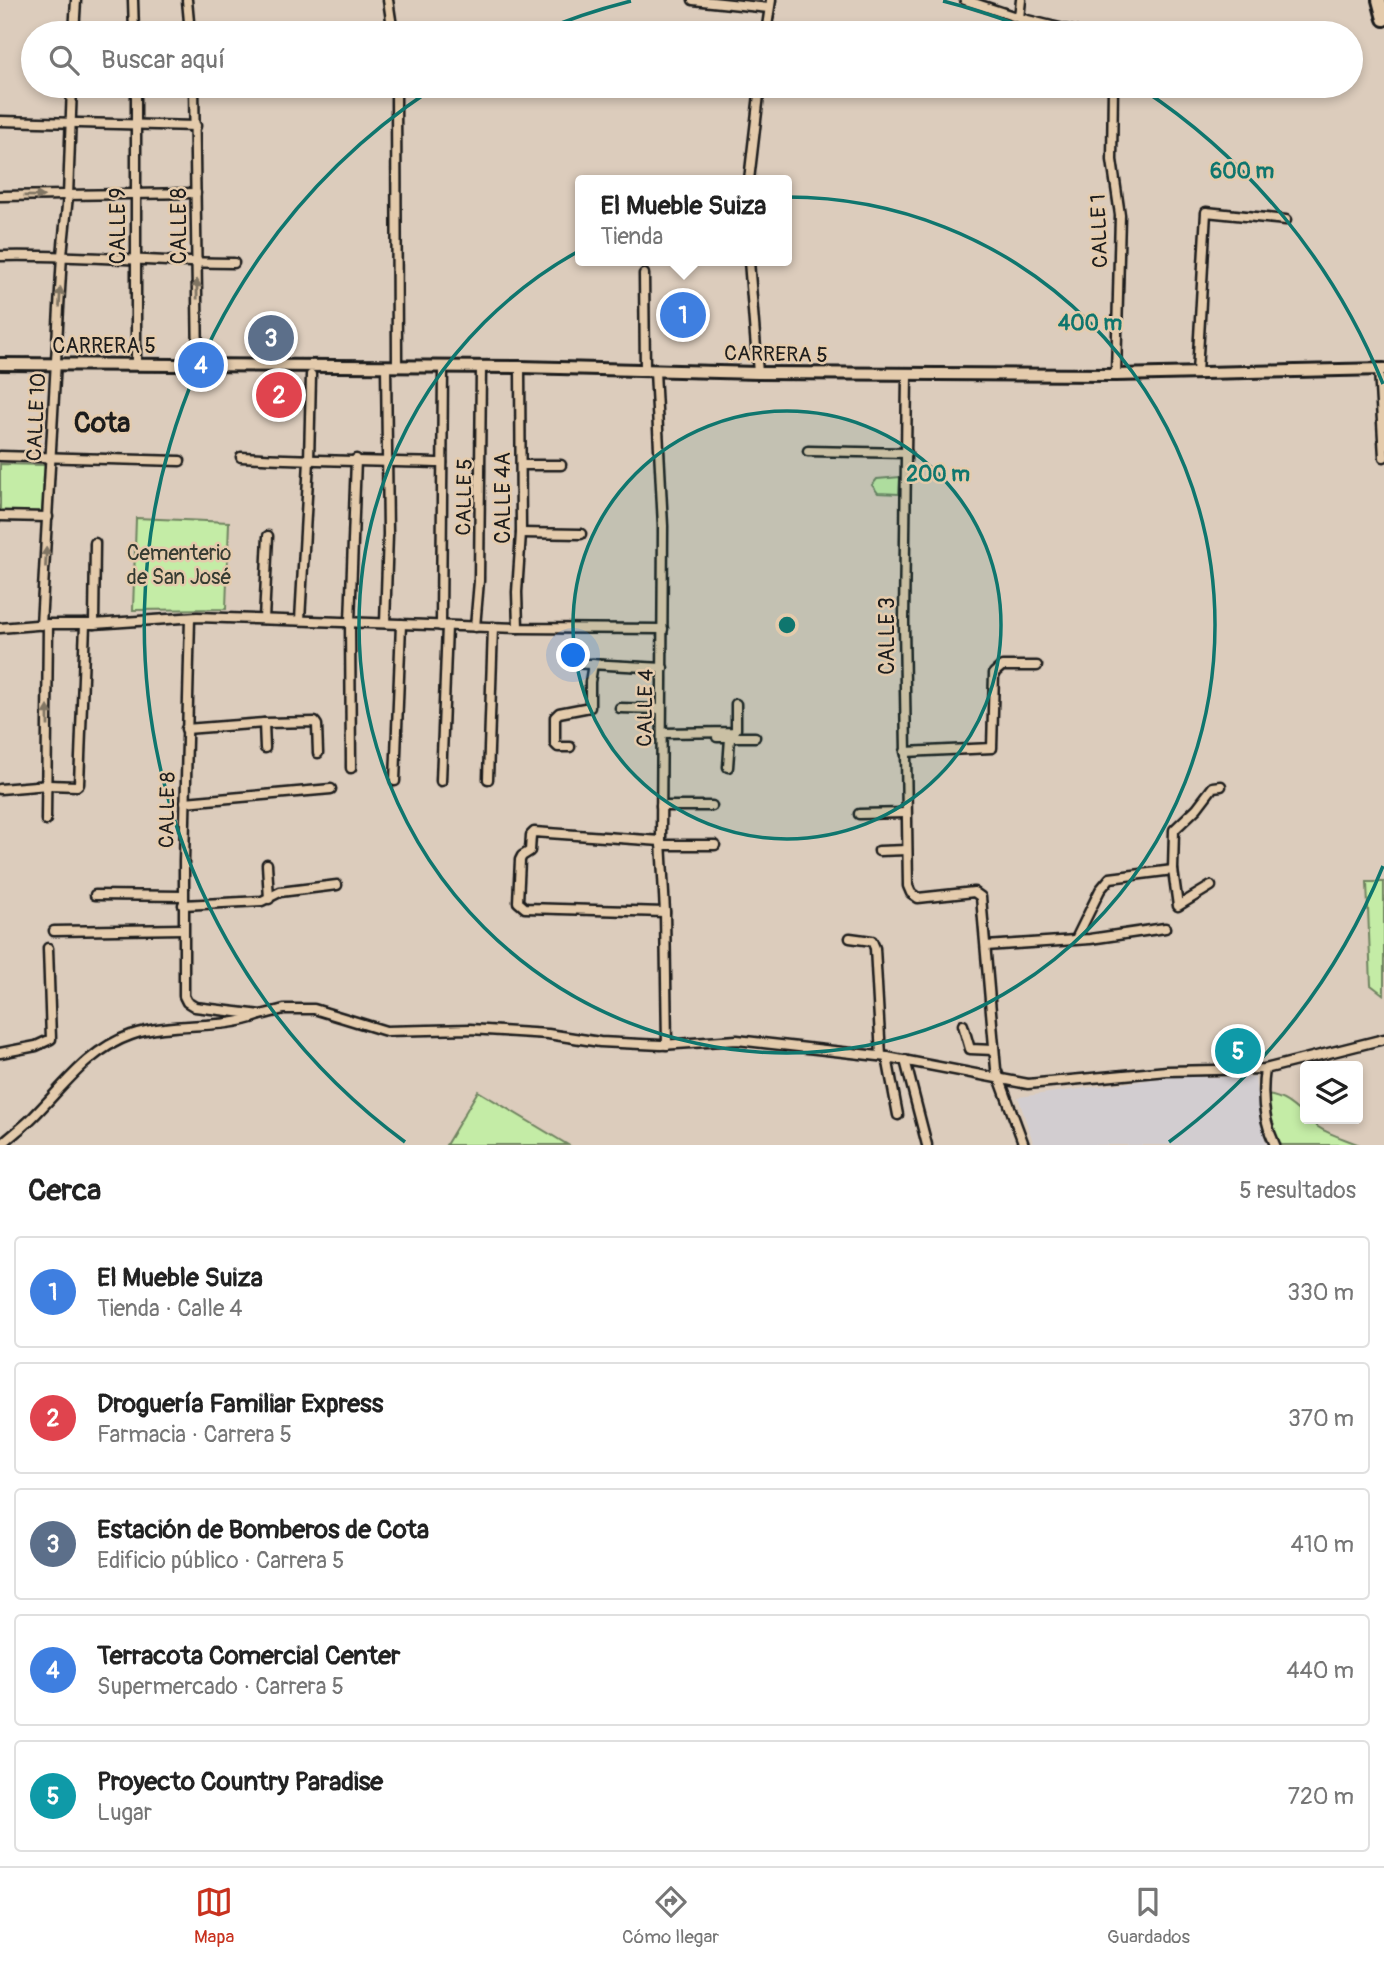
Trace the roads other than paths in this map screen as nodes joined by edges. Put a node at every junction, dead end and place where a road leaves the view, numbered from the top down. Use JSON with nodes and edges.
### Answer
{"nodes":[{"id":1,"x":76,"y":0,"type":"edge"},
{"id":2,"x":133,"y":0,"type":"edge"},
{"id":3,"x":187,"y":0,"type":"edge"},
{"id":4,"x":388,"y":0,"type":"edge"},
{"id":5,"x":693,"y":0,"type":"edge"},
{"id":6,"x":965,"y":0,"type":"edge"},
{"id":7,"x":1019,"y":0,"type":"edge"},
{"id":8,"x":1379,"y":0,"type":"edge"},
{"id":9,"x":770,"y":4,"type":"edge"},
{"id":10,"x":1017,"y":18,"type":"junction"},
{"id":11,"x":1384,"y":19,"type":"edge"},
{"id":12,"x":75,"y":21,"type":"edge"},
{"id":13,"x":134,"y":21,"type":"edge"},
{"id":14,"x":189,"y":21,"type":"edge"},
{"id":15,"x":391,"y":21,"type":"edge"},
{"id":16,"x":1030,"y":21,"type":"edge"},
{"id":17,"x":72,"y":98,"type":"edge"},
{"id":18,"x":137,"y":98,"type":"edge"},
{"id":19,"x":195,"y":98,"type":"edge"},
{"id":20,"x":396,"y":98,"type":"edge"},
{"id":21,"x":759,"y":98,"type":"edge"},
{"id":22,"x":1113,"y":98,"type":"edge"},
{"id":23,"x":0,"y":121,"type":"edge"},
{"id":24,"x":71,"y":121,"type":"junction"},
{"id":25,"x":138,"y":126,"type":"junction"},
{"id":26,"x":196,"y":126,"type":"junction"},
{"id":27,"x":750,"y":175,"type":"edge"},
{"id":28,"x":135,"y":193,"type":"junction"},
{"id":29,"x":197,"y":193,"type":"junction"},
{"id":30,"x":0,"y":196,"type":"edge"},
{"id":31,"x":68,"y":196,"type":"junction"},
{"id":32,"x":1286,"y":220,"type":"dead end"},
{"id":33,"x":62,"y":255,"type":"junction"},
{"id":34,"x":0,"y":256,"type":"edge"},
{"id":35,"x":137,"y":261,"type":"junction"},
{"id":36,"x":197,"y":263,"type":"junction"},
{"id":37,"x":234,"y":263,"type":"dead end"},
{"id":38,"x":749,"y":266,"type":"edge"},
{"id":39,"x":644,"y":274,"type":"dead end"},
{"id":40,"x":0,"y":364,"type":"edge"},
{"id":41,"x":56,"y":365,"type":"junction"},
{"id":42,"x":136,"y":365,"type":"junction"},
{"id":43,"x":198,"y":365,"type":"junction"},
{"id":44,"x":392,"y":366,"type":"junction"},
{"id":45,"x":443,"y":367,"type":"junction"},
{"id":46,"x":481,"y":367,"type":"junction"},
{"id":47,"x":520,"y":367,"type":"junction"},
{"id":48,"x":1382,"y":369,"type":"edge"},
{"id":49,"x":650,"y":370,"type":"junction"},
{"id":50,"x":758,"y":373,"type":"junction"},
{"id":51,"x":1197,"y":373,"type":"junction"},
{"id":52,"x":907,"y":374,"type":"junction"},
{"id":53,"x":310,"y":375,"type":"dead end"},
{"id":54,"x":1116,"y":375,"type":"junction"},
{"id":55,"x":808,"y":451,"type":"dead end"},
{"id":56,"x":906,"y":453,"type":"junction"},
{"id":57,"x":0,"y":456,"type":"edge"},
{"id":58,"x":241,"y":457,"type":"dead end"},
{"id":59,"x":1384,"y":457,"type":"edge"},
{"id":60,"x":50,"y":459,"type":"junction"},
{"id":61,"x":356,"y":459,"type":"junction"},
{"id":62,"x":180,"y":461,"type":"dead end"},
{"id":63,"x":309,"y":461,"type":"junction"},
{"id":64,"x":387,"y":461,"type":"junction"},
{"id":65,"x":442,"y":463,"type":"junction"},
{"id":66,"x":521,"y":465,"type":"junction"},
{"id":67,"x":561,"y":465,"type":"dead end"},
{"id":68,"x":0,"y":516,"type":"edge"},
{"id":69,"x":48,"y":517,"type":"junction"},
{"id":70,"x":521,"y":533,"type":"junction"},
{"id":71,"x":581,"y":534,"type":"dead end"},
{"id":72,"x":268,"y":537,"type":"dead end"},
{"id":73,"x":94,"y":543,"type":"dead end"},
{"id":74,"x":190,"y":618,"type":"junction"},
{"id":75,"x":264,"y":619,"type":"junction"},
{"id":76,"x":300,"y":620,"type":"junction"},
{"id":77,"x":350,"y":622,"type":"junction"},
{"id":78,"x":385,"y":623,"type":"junction"},
{"id":79,"x":90,"y":624,"type":"junction"},
{"id":80,"x":401,"y":624,"type":"junction"},
{"id":81,"x":45,"y":625,"type":"junction"},
{"id":82,"x":444,"y":626,"type":"junction"},
{"id":83,"x":475,"y":627,"type":"junction"},
{"id":84,"x":493,"y":627,"type":"junction"},
{"id":85,"x":0,"y":628,"type":"edge"},
{"id":86,"x":518,"y":628,"type":"junction"},
{"id":87,"x":663,"y":629,"type":"junction"},
{"id":88,"x":571,"y":663,"type":"dead end"},
{"id":89,"x":593,"y":664,"type":"junction"},
{"id":90,"x":1037,"y":666,"type":"dead end"},
{"id":91,"x":663,"y":668,"type":"junction"},
{"id":92,"x":736,"y":704,"type":"dead end"},
{"id":93,"x":620,"y":708,"type":"dead end"},
{"id":94,"x":661,"y":709,"type":"junction"},
{"id":95,"x":264,"y":723,"type":"junction"},
{"id":96,"x":186,"y":729,"type":"junction"},
{"id":97,"x":662,"y":735,"type":"junction"},
{"id":98,"x":730,"y":737,"type":"junction"},
{"id":99,"x":755,"y":737,"type":"dead end"},
{"id":100,"x":570,"y":747,"type":"dead end"},
{"id":101,"x":265,"y":748,"type":"dead end"},
{"id":102,"x":905,"y":752,"type":"junction"},
{"id":103,"x":318,"y":753,"type":"dead end"},
{"id":104,"x":729,"y":766,"type":"dead end"},
{"id":105,"x":351,"y":768,"type":"dead end"},
{"id":106,"x":488,"y":779,"type":"dead end"},
{"id":107,"x":395,"y":781,"type":"dead end"},
{"id":108,"x":441,"y":781,"type":"dead end"},
{"id":109,"x":48,"y":785,"type":"junction"},
{"id":110,"x":1220,"y":786,"type":"dead end"},
{"id":111,"x":0,"y":789,"type":"edge"},
{"id":112,"x":331,"y":789,"type":"dead end"},
{"id":113,"x":185,"y":802,"type":"junction"},
{"id":114,"x":661,"y":806,"type":"junction"},
{"id":115,"x":712,"y":806,"type":"dead end"},
{"id":116,"x":906,"y":813,"type":"junction"},
{"id":117,"x":859,"y":814,"type":"dead end"},
{"id":118,"x":46,"y":820,"type":"dead end"},
{"id":119,"x":661,"y":843,"type":"junction"},
{"id":120,"x":715,"y":845,"type":"dead end"},
{"id":121,"x":907,"y":850,"type":"junction"},
{"id":122,"x":879,"y":851,"type":"dead end"},
{"id":123,"x":267,"y":864,"type":"dead end"},
{"id":124,"x":1173,"y":870,"type":"junction"},
{"id":125,"x":337,"y":885,"type":"dead end"},
{"id":126,"x":1211,"y":886,"type":"dead end"},
{"id":127,"x":95,"y":895,"type":"dead end"},
{"id":128,"x":269,"y":899,"type":"junction"},
{"id":129,"x":183,"y":900,"type":"junction"},
{"id":130,"x":665,"y":912,"type":"junction"},
{"id":131,"x":1165,"y":928,"type":"dead end"},
{"id":132,"x":183,"y":929,"type":"junction"},
{"id":133,"x":54,"y":930,"type":"dead end"},
{"id":134,"x":850,"y":938,"type":"dead end"},
{"id":135,"x":1076,"y":939,"type":"junction"},
{"id":136,"x":986,"y":946,"type":"junction"},
{"id":137,"x":48,"y":948,"type":"dead end"},
{"id":138,"x":261,"y":1015,"type":"junction"},
{"id":139,"x":964,"y":1025,"type":"dead end"},
{"id":140,"x":1384,"y":1039,"type":"edge"},
{"id":141,"x":667,"y":1045,"type":"junction"},
{"id":142,"x":995,"y":1050,"type":"junction"},
{"id":143,"x":0,"y":1053,"type":"edge"},
{"id":144,"x":884,"y":1057,"type":"junction"},
{"id":145,"x":905,"y":1060,"type":"junction"},
{"id":146,"x":1265,"y":1069,"type":"junction"},
{"id":147,"x":999,"y":1078,"type":"junction"},
{"id":148,"x":898,"y":1115,"type":"dead end"},
{"id":149,"x":1,"y":1145,"type":"edge"},
{"id":150,"x":927,"y":1145,"type":"edge"},
{"id":151,"x":1024,"y":1145,"type":"edge"},
{"id":152,"x":1275,"y":1145,"type":"edge"}],
"edges":[{"from":1,"to":12,"type":"street"},
{"from":2,"to":13,"type":"street"},
{"from":3,"to":14,"type":"street"},
{"from":4,"to":15,"type":"street"},
{"from":5,"to":9,"type":"street"},
{"from":6,"to":10,"type":"street"},
{"from":7,"to":10,"type":"street"},
{"from":8,"to":11,"type":"main road"},
{"from":10,"to":16,"type":"street"},
{"from":17,"to":24,"type":"street","name":"CALLE 10"},
{"from":18,"to":25,"type":"street","name":"CALLE 9"},
{"from":19,"to":26,"type":"street","name":"CALLE 8"},
{"from":20,"to":44,"type":"street"},
{"from":21,"to":27,"type":"street"},
{"from":22,"to":54,"type":"street","name":"CALLE 1"},
{"from":23,"to":24,"type":"street"},
{"from":24,"to":25,"type":"street"},
{"from":24,"to":31,"type":"street","name":"CALLE 10"},
{"from":25,"to":26,"type":"street"},
{"from":25,"to":28,"type":"street","name":"CALLE 9"},
{"from":26,"to":29,"type":"street","name":"CALLE 8"},
{"from":28,"to":29,"type":"street"},
{"from":28,"to":31,"type":"street"},
{"from":28,"to":35,"type":"street","name":"CALLE 9"},
{"from":29,"to":36,"type":"street","name":"CALLE 8"},
{"from":30,"to":31,"type":"street","one_way":true},
{"from":31,"to":33,"type":"street","name":"CALLE 10"},
{"from":32,"to":51,"type":"street"},
{"from":33,"to":34,"type":"street"},
{"from":33,"to":35,"type":"street"},
{"from":41,"to":33,"type":"street","name":"CALLE 10","one_way":true},
{"from":35,"to":36,"type":"street"},
{"from":35,"to":42,"type":"street","name":"CALLE 9"},
{"from":36,"to":37,"type":"street"},
{"from":43,"to":36,"type":"street","name":"CALLE 8","one_way":true},
{"from":38,"to":50,"type":"street"},
{"from":39,"to":49,"type":"street","name":"CALLE 4"},
{"from":40,"to":41,"type":"main road","name":"CARRERA 5"},
{"from":41,"to":42,"type":"main road","name":"CARRERA 5"},
{"from":41,"to":60,"type":"street","name":"CALLE 10"},
{"from":42,"to":43,"type":"main road","name":"CARRERA 5"},
{"from":43,"to":44,"type":"main road","name":"CARRERA 5"},
{"from":44,"to":45,"type":"main road","name":"CARRERA 5"},
{"from":44,"to":64,"type":"street"},
{"from":45,"to":46,"type":"main road","name":"CARRERA 5"},
{"from":45,"to":65,"type":"street"},
{"from":46,"to":47,"type":"main road","name":"CARRERA 5"},
{"from":46,"to":83,"type":"street","name":"CALLE 5"},
{"from":47,"to":49,"type":"main road","name":"CARRERA 5"},
{"from":47,"to":66,"type":"street","name":"CALLE 4A"},
{"from":48,"to":51,"type":"main road","name":"CARRERA 5"},
{"from":48,"to":59,"type":"street"},
{"from":49,"to":50,"type":"main road","name":"CARRERA 5"},
{"from":49,"to":87,"type":"street","name":"CALLE 4"},
{"from":50,"to":52,"type":"main road","name":"CARRERA 5"},
{"from":51,"to":54,"type":"main road","name":"CARRERA 5"},
{"from":52,"to":54,"type":"main road","name":"CARRERA 5"},
{"from":52,"to":56,"type":"street","name":"CALLE 3"},
{"from":53,"to":63,"type":"street"},
{"from":55,"to":56,"type":"street"},
{"from":56,"to":102,"type":"street","name":"CALLE 3"},
{"from":57,"to":60,"type":"street"},
{"from":58,"to":63,"type":"street"},
{"from":60,"to":62,"type":"street"},
{"from":60,"to":69,"type":"street","name":"CALLE 10"},
{"from":61,"to":63,"type":"street"},
{"from":61,"to":64,"type":"street"},
{"from":61,"to":77,"type":"street"},
{"from":63,"to":76,"type":"street"},
{"from":64,"to":65,"type":"street"},
{"from":64,"to":78,"type":"street"},
{"from":65,"to":82,"type":"street"},
{"from":66,"to":67,"type":"street"},
{"from":66,"to":70,"type":"street","name":"CALLE 4A"},
{"from":68,"to":69,"type":"street"},
{"from":81,"to":69,"type":"street","name":"CALLE 10","one_way":true},
{"from":70,"to":71,"type":"street"},
{"from":70,"to":86,"type":"street","name":"CALLE 4A"},
{"from":72,"to":75,"type":"street"},
{"from":73,"to":79,"type":"street"},
{"from":74,"to":75,"type":"street"},
{"from":74,"to":79,"type":"street"},
{"from":74,"to":96,"type":"street","name":"CALLE 8"},
{"from":75,"to":76,"type":"street"},
{"from":76,"to":77,"type":"street"},
{"from":77,"to":78,"type":"street"},
{"from":77,"to":105,"type":"street"},
{"from":78,"to":80,"type":"street"},
{"from":79,"to":81,"type":"street"},
{"from":79,"to":109,"type":"street"},
{"from":80,"to":82,"type":"street"},
{"from":80,"to":107,"type":"street"},
{"from":81,"to":85,"type":"street"},
{"from":109,"to":81,"type":"street","name":"CALLE 10","one_way":true},
{"from":82,"to":83,"type":"street"},
{"from":82,"to":108,"type":"street"},
{"from":83,"to":84,"type":"street"},
{"from":84,"to":86,"type":"street"},
{"from":84,"to":106,"type":"street"},
{"from":86,"to":87,"type":"street"},
{"from":87,"to":91,"type":"street","name":"CALLE 4"},
{"from":88,"to":89,"type":"street"},
{"from":89,"to":91,"type":"street"},
{"from":89,"to":100,"type":"street"},
{"from":90,"to":102,"type":"street"},
{"from":91,"to":94,"type":"street","name":"CALLE 4"},
{"from":92,"to":97,"type":"street"},
{"from":93,"to":94,"type":"street"},
{"from":94,"to":97,"type":"street","name":"CALLE 4"},
{"from":95,"to":96,"type":"street"},
{"from":95,"to":101,"type":"street"},
{"from":95,"to":103,"type":"street"},
{"from":96,"to":113,"type":"street","name":"CALLE 8"},
{"from":97,"to":98,"type":"street"},
{"from":97,"to":114,"type":"street","name":"CALLE 4"},
{"from":98,"to":99,"type":"street"},
{"from":98,"to":104,"type":"street"},
{"from":102,"to":116,"type":"street","name":"CALLE 3"},
{"from":109,"to":111,"type":"street"},
{"from":109,"to":118,"type":"street","name":"CALLE 10"},
{"from":110,"to":124,"type":"street"},
{"from":112,"to":113,"type":"street"},
{"from":113,"to":129,"type":"street","name":"CALLE 8"},
{"from":114,"to":115,"type":"street"},
{"from":114,"to":119,"type":"street","name":"CALLE 4"},
{"from":116,"to":117,"type":"street"},
{"from":116,"to":121,"type":"street","name":"CALLE 3"},
{"from":119,"to":120,"type":"street"},
{"from":119,"to":130,"type":"street","name":"CALLE 4"},
{"from":119,"to":130,"type":"street"},
{"from":121,"to":122,"type":"street"},
{"from":121,"to":136,"type":"street","name":"CALLE 3"},
{"from":123,"to":128,"type":"street"},
{"from":124,"to":126,"type":"street"},
{"from":124,"to":135,"type":"street"},
{"from":125,"to":128,"type":"street"},
{"from":127,"to":129,"type":"street"},
{"from":128,"to":129,"type":"street"},
{"from":129,"to":132,"type":"street","name":"CALLE 8"},
{"from":130,"to":141,"type":"street","name":"CALLE 4"},
{"from":131,"to":135,"type":"street"},
{"from":132,"to":133,"type":"street"},
{"from":132,"to":138,"type":"street","name":"CALLE 8"},
{"from":134,"to":144,"type":"street"},
{"from":135,"to":136,"type":"street"},
{"from":136,"to":142,"type":"street"},
{"from":137,"to":143,"type":"street"},
{"from":138,"to":141,"type":"street"},
{"from":138,"to":149,"type":"street"},
{"from":139,"to":142,"type":"street"},
{"from":140,"to":146,"type":"street"},
{"from":141,"to":144,"type":"street"},
{"from":142,"to":147,"type":"street"},
{"from":144,"to":145,"type":"street"},
{"from":144,"to":148,"type":"street"},
{"from":145,"to":147,"type":"street"},
{"from":145,"to":150,"type":"street"},
{"from":146,"to":147,"type":"street"},
{"from":146,"to":152,"type":"street"},
{"from":147,"to":151,"type":"street"}]}
